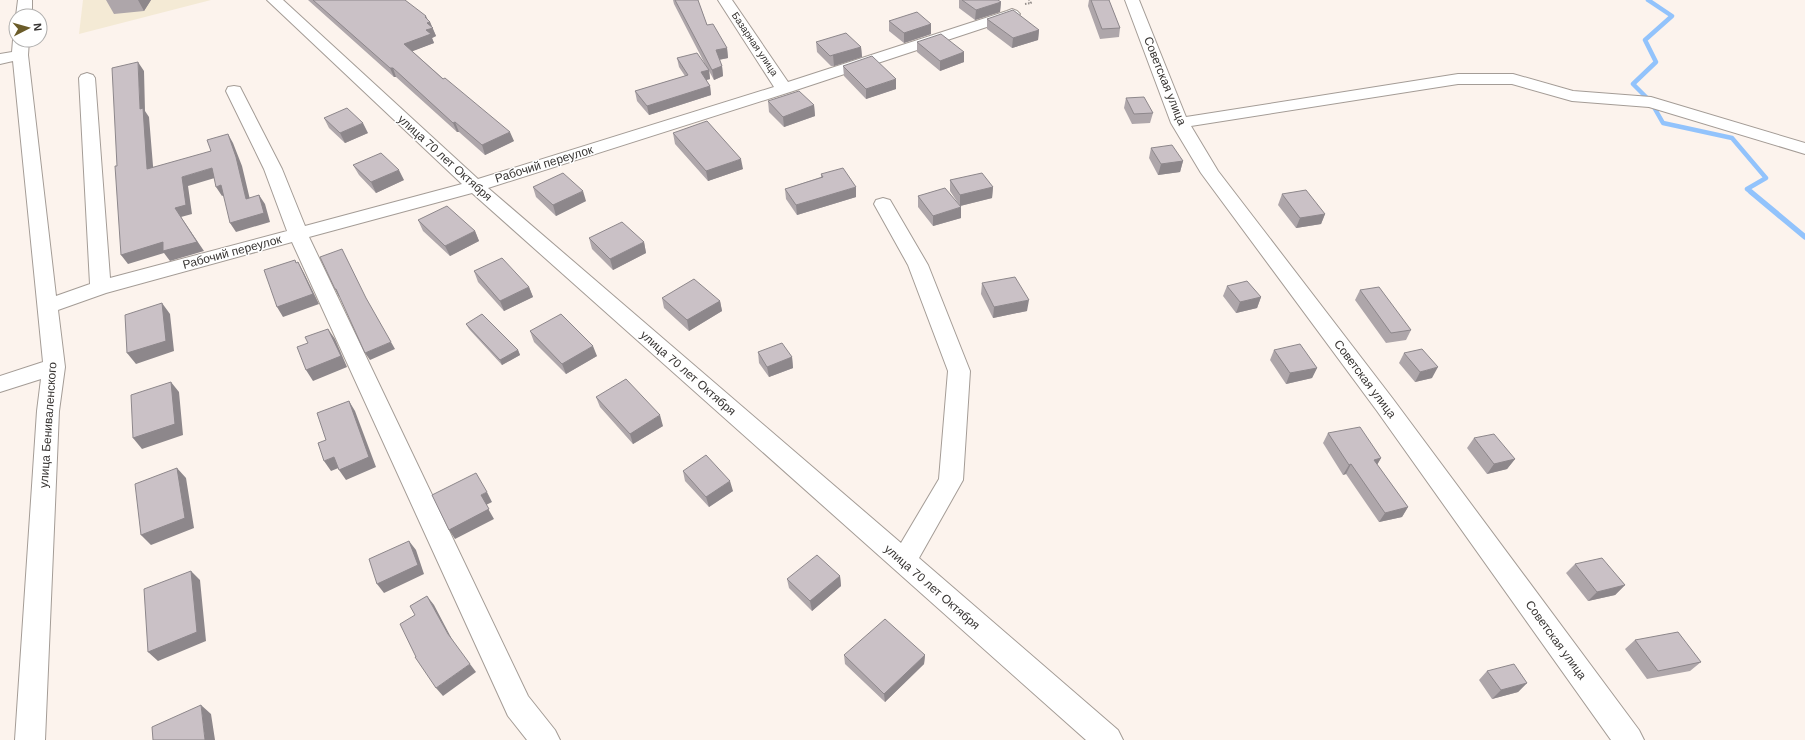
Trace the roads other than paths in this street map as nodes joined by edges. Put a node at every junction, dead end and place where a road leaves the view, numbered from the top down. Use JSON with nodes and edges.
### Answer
{"nodes":[{"id":1,"x":274,"y":0,"type":"edge"},
{"id":2,"x":725,"y":0,"type":"edge"},
{"id":3,"x":1132,"y":0,"type":"edge"},
{"id":4,"x":1012,"y":14,"type":"edge"},
{"id":5,"x":14,"y":52,"type":"edge"},
{"id":6,"x":87,"y":78,"type":"dead end"},
{"id":7,"x":784,"y":89,"type":"junction"},
{"id":8,"x":234,"y":91,"type":"dead end"},
{"id":9,"x":1180,"y":123,"type":"junction"},
{"id":10,"x":1805,"y":149,"type":"edge"},
{"id":11,"x":475,"y":186,"type":"junction"},
{"id":12,"x":883,"y":204,"type":"dead end"},
{"id":13,"x":298,"y":234,"type":"junction"},
{"id":14,"x":100,"y":288,"type":"junction"},
{"id":15,"x":48,"y":306,"type":"junction"},
{"id":16,"x":54,"y":367,"type":"junction"},
{"id":17,"x":0,"y":384,"type":"edge"},
{"id":18,"x":903,"y":562,"type":"junction"},
{"id":19,"x":30,"y":740,"type":"edge"},
{"id":20,"x":545,"y":740,"type":"edge"},
{"id":21,"x":1108,"y":740,"type":"edge"},
{"id":22,"x":1629,"y":740,"type":"edge"}],
"edges":[{"from":1,"to":11,"type":"street","name":"улица 70 лет Октября"},
{"from":2,"to":7,"type":"street","name":"Базарная улица"},
{"from":3,"to":9,"type":"street","name":"Советская улица"},
{"from":4,"to":7,"type":"street","name":"Рабочий переулок"},
{"from":5,"to":15,"type":"street","name":"улица Бениваленского"},
{"from":6,"to":14,"type":"street"},
{"from":7,"to":11,"type":"street","name":"Рабочий переулок"},
{"from":8,"to":13,"type":"street"},
{"from":9,"to":10,"type":"street"},
{"from":9,"to":22,"type":"street","name":"Советская улица"},
{"from":11,"to":13,"type":"street","name":"Рабочий переулок"},
{"from":11,"to":18,"type":"street","name":"улица 70 лет Октября"},
{"from":12,"to":18,"type":"street"},
{"from":13,"to":14,"type":"street","name":"Рабочий переулок"},
{"from":13,"to":20,"type":"street"},
{"from":14,"to":15,"type":"street","name":"Рабочий переулок"},
{"from":15,"to":16,"type":"street","name":"улица Бениваленского"},
{"from":16,"to":17,"type":"street"},
{"from":16,"to":19,"type":"street","name":"улица Бениваленского"},
{"from":18,"to":21,"type":"street","name":"улица 70 лет Октября"}]}
